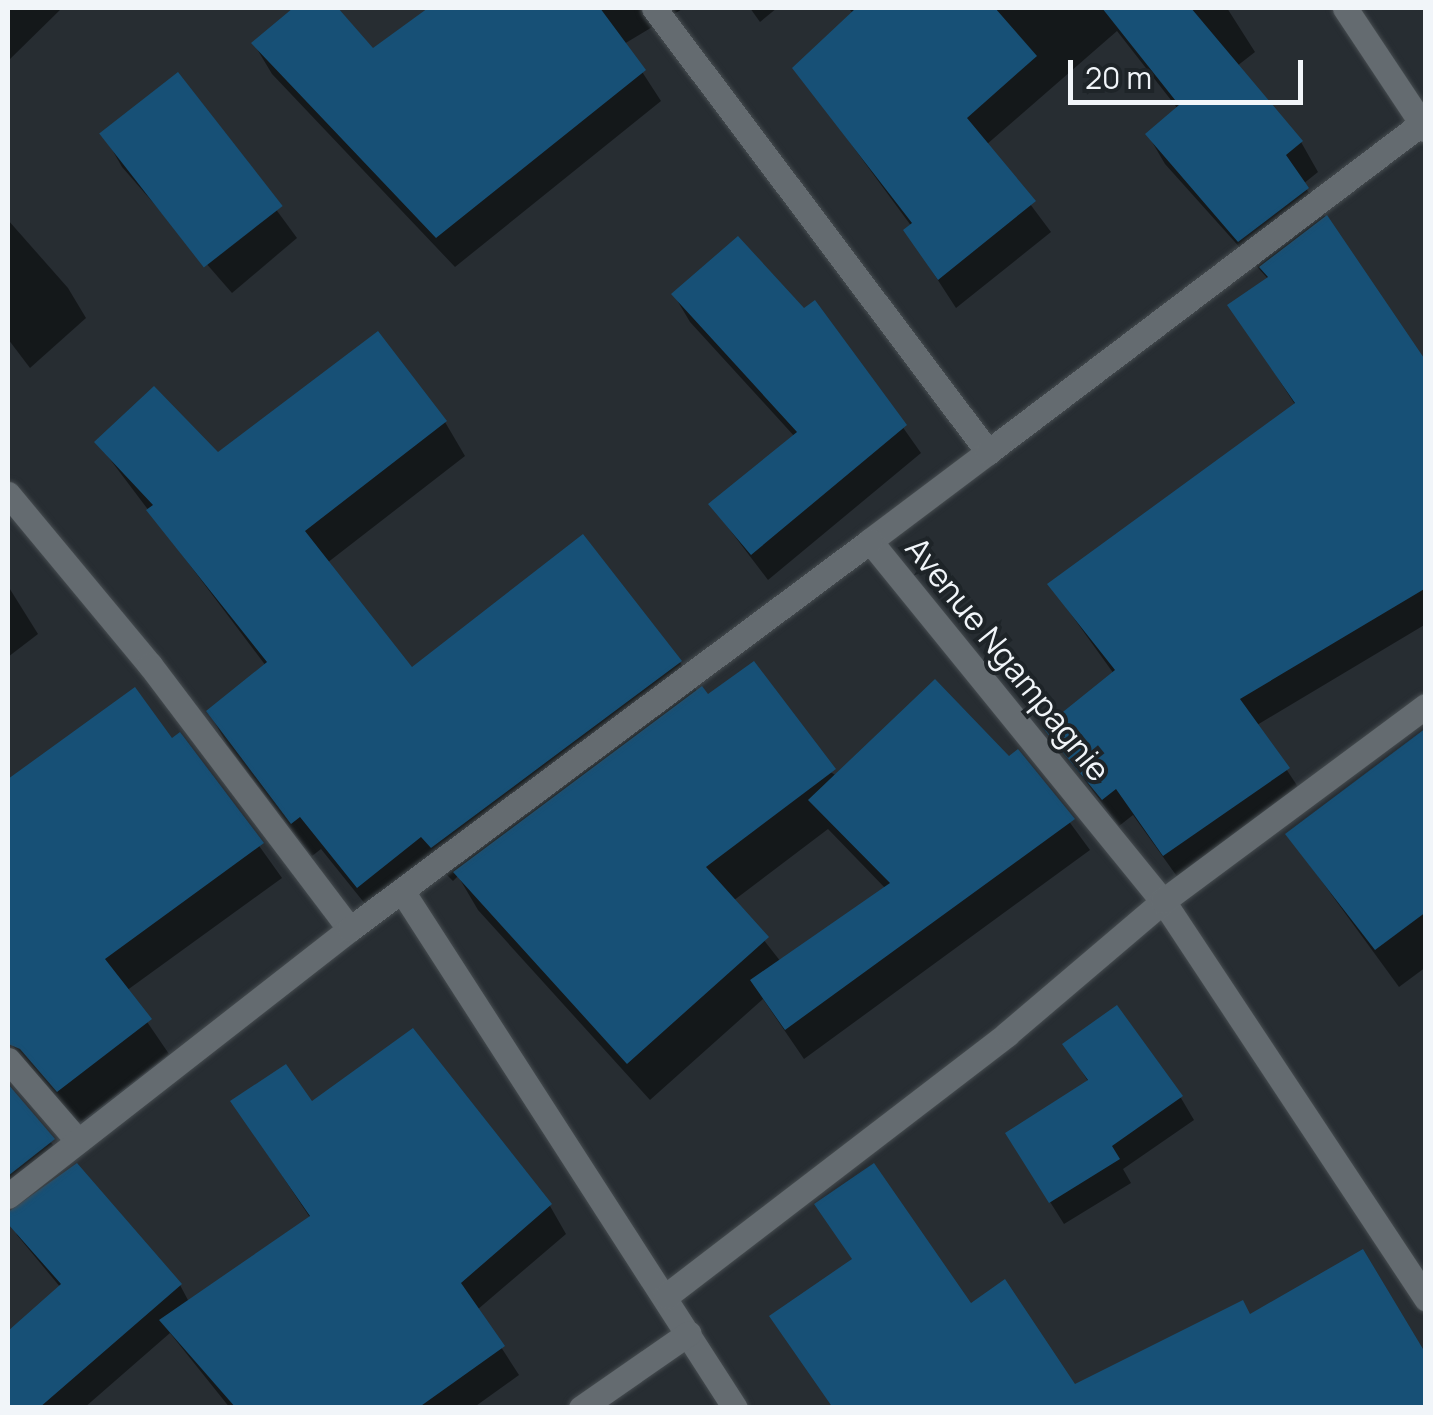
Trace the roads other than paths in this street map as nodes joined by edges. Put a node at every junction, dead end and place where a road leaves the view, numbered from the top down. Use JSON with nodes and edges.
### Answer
{"nodes":[{"id":1,"x":654,"y":8,"type":"edge"},
{"id":2,"x":1345,"y":8,"type":"edge"},
{"id":3,"x":1424,"y":124,"type":"edge"},
{"id":4,"x":988,"y":452,"type":"junction"},
{"id":5,"x":8,"y":494,"type":"edge"},
{"id":6,"x":870,"y":541,"type":"junction"},
{"id":7,"x":1426,"y":706,"type":"edge"},
{"id":8,"x":404,"y":894,"type":"junction"},
{"id":9,"x":1163,"y":900,"type":"junction"},
{"id":10,"x":350,"y":929,"type":"junction"},
{"id":11,"x":8,"y":1060,"type":"edge"},
{"id":12,"x":78,"y":1140,"type":"junction"},
{"id":13,"x":8,"y":1196,"type":"edge"},
{"id":14,"x":666,"y":1296,"type":"junction"},
{"id":15,"x":1426,"y":1299,"type":"edge"},
{"id":16,"x":689,"y":1334,"type":"junction"},
{"id":17,"x":582,"y":1408,"type":"edge"},
{"id":18,"x":736,"y":1408,"type":"edge"}],
"edges":[{"from":1,"to":4,"type":"street"},
{"from":2,"to":3,"type":"street"},
{"from":3,"to":4,"type":"street","name":"Avenue Ngampagnie"},
{"from":4,"to":6,"type":"street","name":"Avenue Ngampagnie"},
{"from":5,"to":10,"type":"street"},
{"from":6,"to":8,"type":"street"},
{"from":6,"to":9,"type":"street","name":"Avenue Ngampagnie"},
{"from":7,"to":9,"type":"street"},
{"from":8,"to":10,"type":"street"},
{"from":8,"to":14,"type":"street"},
{"from":9,"to":14,"type":"street"},
{"from":9,"to":15,"type":"street","name":"Avenue Ngampagnie"},
{"from":10,"to":12,"type":"street"},
{"from":11,"to":12,"type":"street"},
{"from":12,"to":13,"type":"street"},
{"from":14,"to":16,"type":"street"},
{"from":16,"to":17,"type":"street"},
{"from":16,"to":18,"type":"street"}]}
